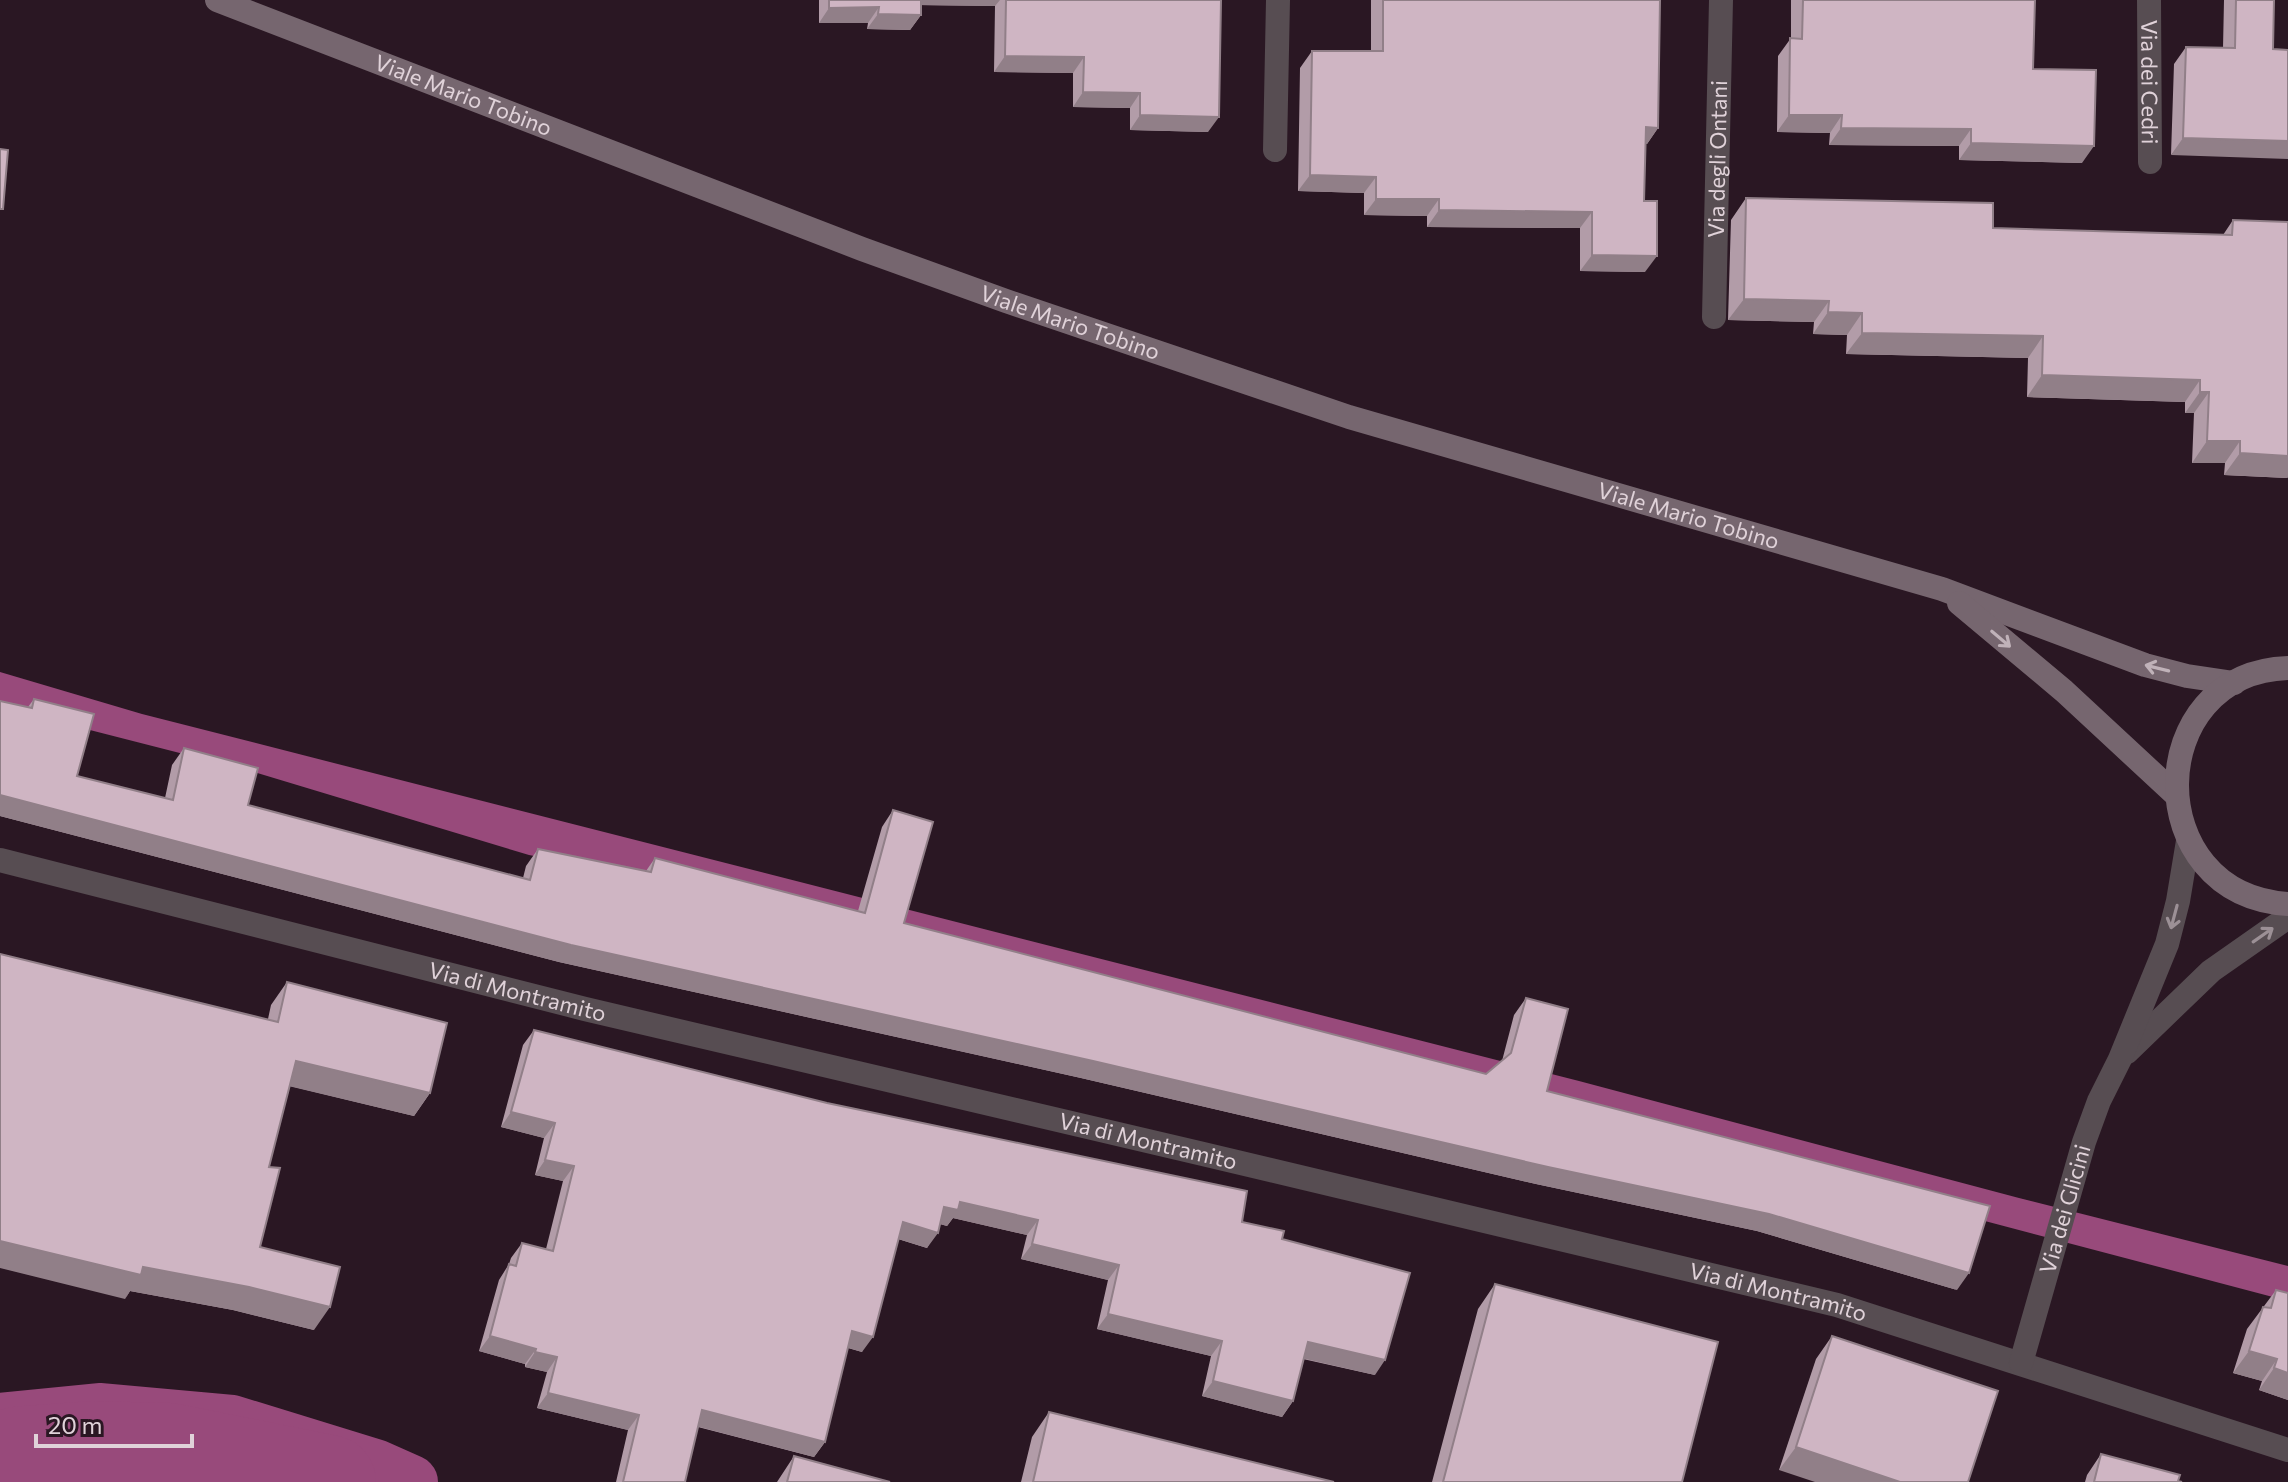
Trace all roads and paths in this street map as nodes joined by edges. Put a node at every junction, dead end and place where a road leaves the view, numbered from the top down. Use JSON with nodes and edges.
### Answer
{"nodes":[{"id":1,"x":217,"y":0,"type":"edge"},
{"id":2,"x":1278,"y":0,"type":"edge"},
{"id":3,"x":1721,"y":0,"type":"edge"},
{"id":4,"x":2149,"y":0,"type":"edge"},
{"id":5,"x":1275,"y":150,"type":"dead end"},
{"id":6,"x":2150,"y":162,"type":"dead end"},
{"id":7,"x":1714,"y":317,"type":"dead end"},
{"id":8,"x":1942,"y":589,"type":"junction"},
{"id":9,"x":2283,"y":663,"type":"edge"},
{"id":10,"x":2234,"y":683,"type":"junction"},
{"id":11,"x":2175,"y":794,"type":"junction"},
{"id":12,"x":2188,"y":841,"type":"junction"},
{"id":13,"x":0,"y":860,"type":"edge"},
{"id":14,"x":2288,"y":904,"type":"edge"},
{"id":15,"x":2288,"y":917,"type":"edge"},
{"id":16,"x":2120,"y":1059,"type":"junction"},
{"id":17,"x":2021,"y":1363,"type":"junction"},
{"id":18,"x":2288,"y":1450,"type":"edge"}],
"edges":[{"from":1,"to":8,"type":"main road","name":"Viale Mario Tobino"},
{"from":2,"to":5,"type":"street"},
{"from":3,"to":7,"type":"street","name":"Via degli Ontani"},
{"from":4,"to":6,"type":"street","name":"Via dei Cedri"},
{"from":10,"to":8,"type":"main road","name":"Viale Mario Tobino","one_way":true},
{"from":8,"to":11,"type":"main road","name":"Viale Mario Tobino","one_way":true},
{"from":9,"to":10,"type":"main road"},
{"from":10,"to":11,"type":"main road"},
{"from":11,"to":12,"type":"main road"},
{"from":12,"to":14,"type":"main road"},
{"from":12,"to":16,"type":"street","name":"Via dei Glicini","one_way":true},
{"from":13,"to":17,"type":"street","name":"Via di Montramito"},
{"from":16,"to":15,"type":"street","name":"Via dei Glicini","one_way":true},
{"from":16,"to":17,"type":"street","name":"Via dei Glicini"},
{"from":17,"to":18,"type":"street","name":"Via di Montramito"}]}
